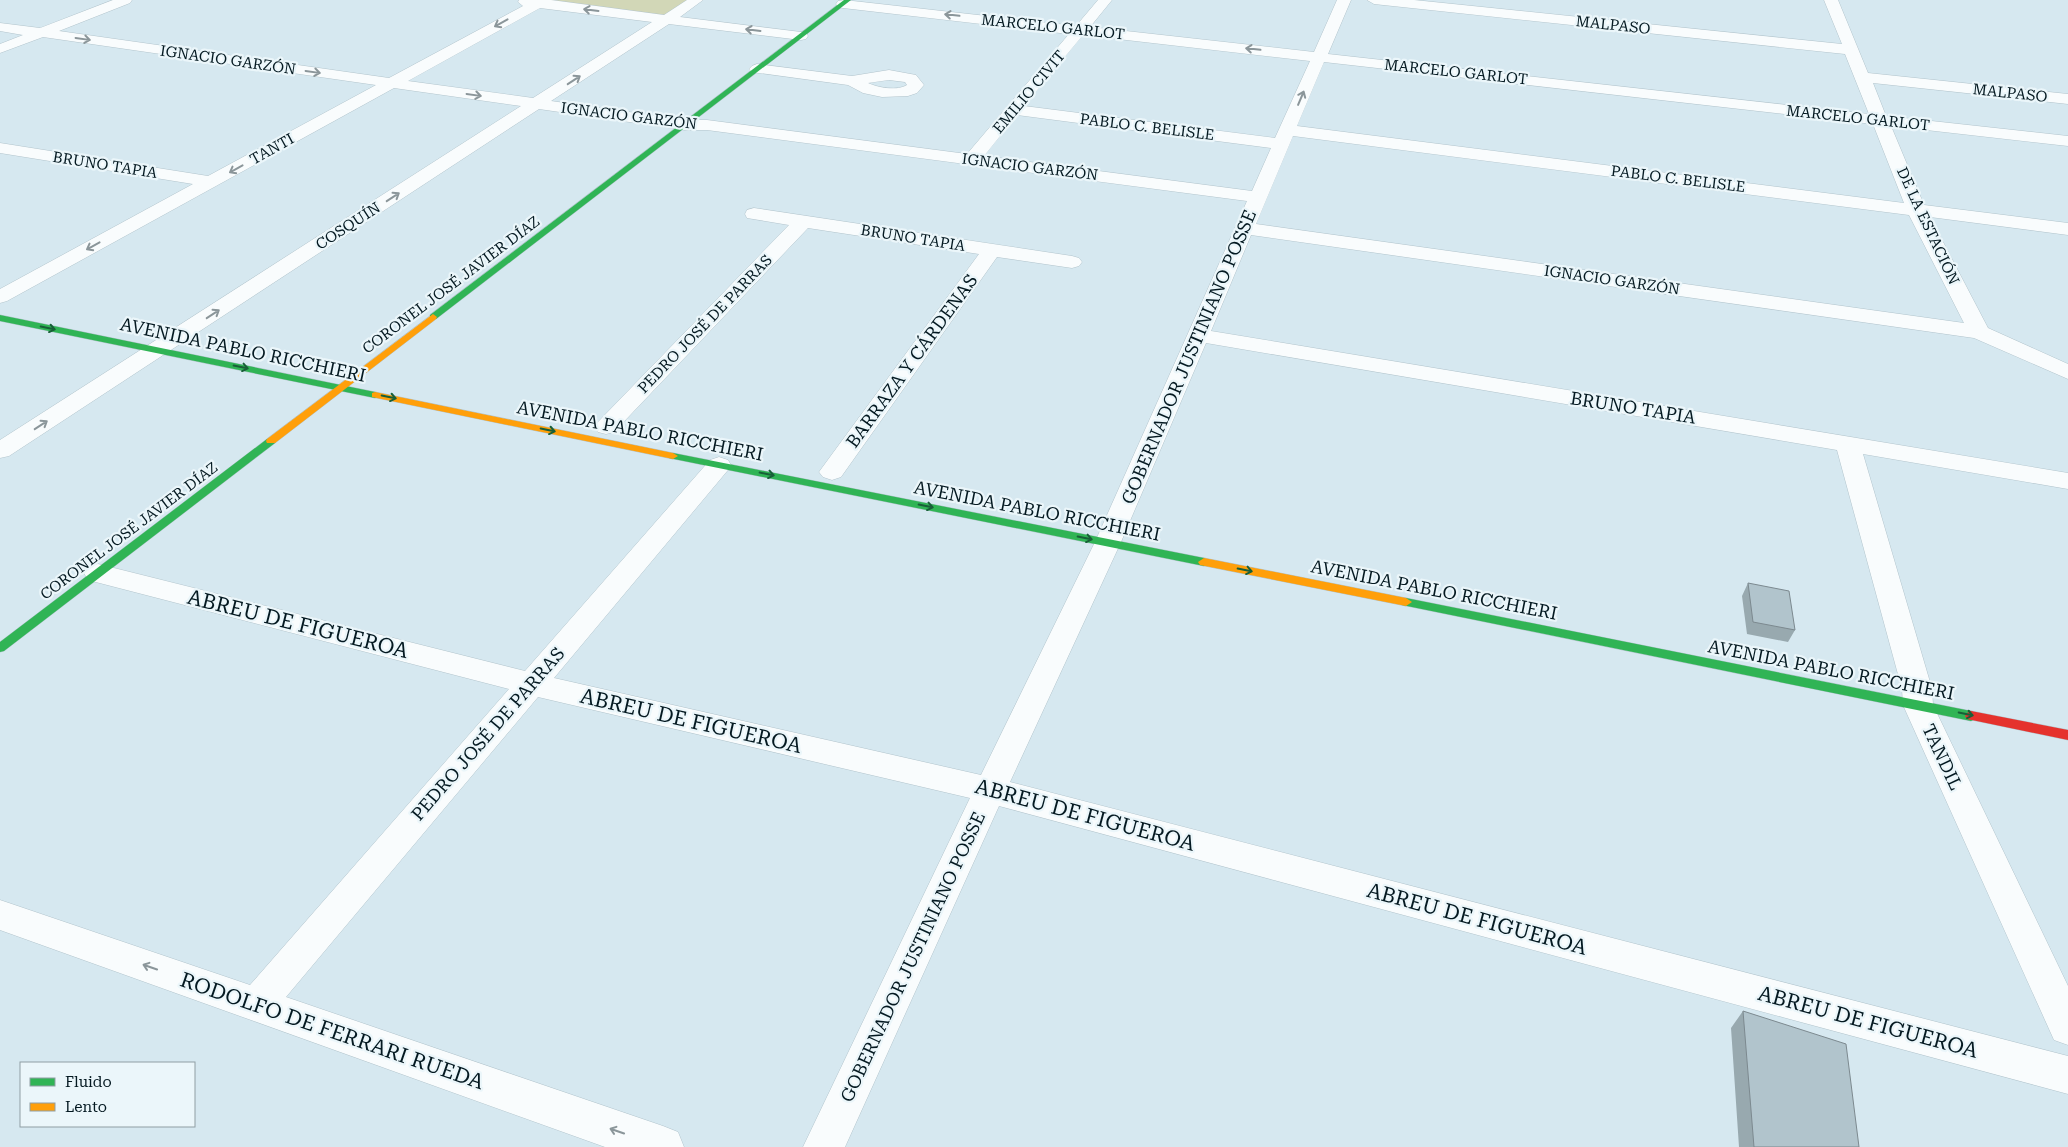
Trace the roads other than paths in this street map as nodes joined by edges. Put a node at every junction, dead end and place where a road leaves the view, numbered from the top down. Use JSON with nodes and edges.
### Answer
{"nodes":[{"id":1,"x":125,"y":0,"type":"edge"},
{"id":2,"x":508,"y":0,"type":"edge"},
{"id":3,"x":696,"y":0,"type":"edge"},
{"id":4,"x":1106,"y":0,"type":"edge"},
{"id":5,"x":1344,"y":0,"type":"edge"},
{"id":6,"x":1374,"y":0,"type":"edge"},
{"id":7,"x":1831,"y":0,"type":"edge"},
{"id":8,"x":540,"y":2,"type":"edge"},
{"id":9,"x":846,"y":2,"type":"edge"},
{"id":10,"x":666,"y":19,"type":"junction"},
{"id":11,"x":0,"y":27,"type":"edge"},
{"id":12,"x":1081,"y":30,"type":"junction"},
{"id":13,"x":41,"y":33,"type":"junction"},
{"id":14,"x":801,"y":36,"type":"junction"},
{"id":15,"x":0,"y":49,"type":"edge"},
{"id":16,"x":1852,"y":50,"type":"junction"},
{"id":17,"x":1319,"y":56,"type":"junction"},
{"id":18,"x":757,"y":70,"type":"junction"},
{"id":19,"x":1863,"y":77,"type":"junction"},
{"id":20,"x":852,"y":81,"type":"dead end"},
{"id":21,"x":392,"y":83,"type":"junction"},
{"id":22,"x":2068,"y":99,"type":"edge"},
{"id":23,"x":537,"y":104,"type":"junction"},
{"id":24,"x":1014,"y":110,"type":"junction"},
{"id":25,"x":1881,"y":120,"type":"junction"},
{"id":26,"x":685,"y":124,"type":"junction"},
{"id":27,"x":1284,"y":137,"type":"junction"},
{"id":28,"x":2068,"y":141,"type":"edge"},
{"id":29,"x":0,"y":148,"type":"edge"},
{"id":30,"x":971,"y":160,"type":"junction"},
{"id":31,"x":210,"y":182,"type":"junction"},
{"id":32,"x":1258,"y":197,"type":"junction"},
{"id":33,"x":1916,"y":209,"type":"junction"},
{"id":34,"x":754,"y":214,"type":"dead end"},
{"id":35,"x":803,"y":222,"type":"junction"},
{"id":36,"x":1244,"y":228,"type":"junction"},
{"id":37,"x":2068,"y":229,"type":"edge"},
{"id":38,"x":992,"y":250,"type":"junction"},
{"id":39,"x":1072,"y":262,"type":"dead end"},
{"id":40,"x":0,"y":297,"type":"edge"},
{"id":41,"x":0,"y":306,"type":"edge"},
{"id":42,"x":48,"y":316,"type":"dead end"},
{"id":43,"x":0,"y":318,"type":"edge"},
{"id":44,"x":1979,"y":332,"type":"junction"},
{"id":45,"x":1198,"y":336,"type":"junction"},
{"id":46,"x":161,"y":342,"type":"junction"},
{"id":47,"x":192,"y":344,"type":"dead end"},
{"id":48,"x":337,"y":372,"type":"dead end"},
{"id":49,"x":2068,"y":372,"type":"edge"},
{"id":50,"x":356,"y":376,"type":"junction"},
{"id":51,"x":375,"y":380,"type":"dead end"},
{"id":52,"x":341,"y":388,"type":"junction"},
{"id":53,"x":609,"y":427,"type":"dead end"},
{"id":54,"x":1848,"y":444,"type":"junction"},
{"id":55,"x":0,"y":451,"type":"edge"},
{"id":56,"x":719,"y":465,"type":"junction"},
{"id":57,"x":832,"y":472,"type":"dead end"},
{"id":58,"x":2068,"y":481,"type":"edge"},
{"id":59,"x":1112,"y":532,"type":"junction"},
{"id":60,"x":98,"y":573,"type":"junction"},
{"id":61,"x":0,"y":648,"type":"edge"},
{"id":62,"x":531,"y":684,"type":"junction"},
{"id":63,"x":1917,"y":693,"type":"junction"},
{"id":64,"x":2068,"y":735,"type":"edge"},
{"id":65,"x":990,"y":790,"type":"junction"},
{"id":66,"x":0,"y":915,"type":"edge"},
{"id":67,"x":256,"y":1004,"type":"junction"},
{"id":68,"x":2068,"y":1027,"type":"edge"},
{"id":69,"x":2068,"y":1075,"type":"edge"},
{"id":70,"x":663,"y":1147,"type":"edge"},
{"id":71,"x":824,"y":1147,"type":"edge"}],
"edges":[{"from":1,"to":13,"type":"street"},
{"from":2,"to":8,"type":"street"},
{"from":3,"to":10,"type":"street","name":"COSQUÍN"},
{"from":4,"to":12,"type":"street","name":"EMILIO CIVIT"},
{"from":5,"to":17,"type":"street","name":"GOBERNADOR JUSTINIANO POSSE"},
{"from":6,"to":16,"type":"street","name":"MALPASO"},
{"from":7,"to":16,"type":"street","name":"DE LA ESTACIÓN"},
{"from":10,"to":8,"type":"street","one_way":true},
{"from":8,"to":21,"type":"street","name":"TANTI","one_way":true},
{"from":12,"to":9,"type":"street","name":"MARCELO GARLOT","one_way":true},
{"from":9,"to":14,"type":"main road","name":"CORONEL JOSÉ JAVIER DÍAZ"},
{"from":14,"to":10,"type":"street","one_way":true},
{"from":23,"to":10,"type":"street","name":"COSQUÍN","one_way":true},
{"from":11,"to":13,"type":"street","name":"IGNACIO GARZÓN"},
{"from":17,"to":12,"type":"street","name":"MARCELO GARLOT","one_way":true},
{"from":12,"to":24,"type":"street","name":"EMILIO CIVIT"},
{"from":13,"to":15,"type":"street"},
{"from":13,"to":21,"type":"street","name":"IGNACIO GARZÓN","one_way":true},
{"from":14,"to":18,"type":"main road","name":"CORONEL JOSÉ JAVIER DÍAZ"},
{"from":16,"to":19,"type":"street","name":"DE LA ESTACIÓN"},
{"from":17,"to":25,"type":"street","name":"MARCELO GARLOT"},
{"from":27,"to":17,"type":"street","name":"GOBERNADOR JUSTINIANO POSSE","one_way":true},
{"from":18,"to":20,"type":"street"},
{"from":18,"to":26,"type":"main road","name":"CORONEL JOSÉ JAVIER DÍAZ"},
{"from":19,"to":22,"type":"street","name":"MALPASO"},
{"from":19,"to":25,"type":"street","name":"DE LA ESTACIÓN"},
{"from":21,"to":23,"type":"street","name":"IGNACIO GARZÓN","one_way":true},
{"from":21,"to":31,"type":"street","name":"TANTI","one_way":true},
{"from":23,"to":26,"type":"street","name":"IGNACIO GARZÓN"},
{"from":46,"to":23,"type":"street","name":"COSQUÍN","one_way":true},
{"from":24,"to":27,"type":"street","name":"PABLO C. BELISLE"},
{"from":24,"to":30,"type":"street","name":"EMILIO CIVIT"},
{"from":25,"to":28,"type":"street","name":"MARCELO GARLOT"},
{"from":25,"to":33,"type":"street","name":"DE LA ESTACIÓN"},
{"from":26,"to":30,"type":"street","name":"IGNACIO GARZÓN"},
{"from":26,"to":50,"type":"main road","name":"CORONEL JOSÉ JAVIER DÍAZ"},
{"from":27,"to":32,"type":"street","name":"GOBERNADOR JUSTINIANO POSSE"},
{"from":27,"to":33,"type":"street","name":"PABLO C. BELISLE"},
{"from":29,"to":31,"type":"street","name":"BRUNO TAPIA"},
{"from":30,"to":32,"type":"street","name":"IGNACIO GARZÓN"},
{"from":31,"to":40,"type":"street","name":"TANTI","one_way":true},
{"from":32,"to":36,"type":"street","name":"GOBERNADOR JUSTINIANO POSSE"},
{"from":33,"to":37,"type":"street","name":"PABLO C. BELISLE"},
{"from":33,"to":44,"type":"street","name":"DE LA ESTACIÓN"},
{"from":34,"to":35,"type":"street","name":"BRUNO TAPIA"},
{"from":35,"to":38,"type":"street","name":"BRUNO TAPIA"},
{"from":35,"to":53,"type":"street","name":"PEDRO JOSÉ DE PARRAS"},
{"from":36,"to":44,"type":"street","name":"IGNACIO GARZÓN"},
{"from":36,"to":45,"type":"street","name":"GOBERNADOR JUSTINIANO POSSE"},
{"from":38,"to":39,"type":"street","name":"BRUNO TAPIA"},
{"from":38,"to":57,"type":"street","name":"BARRAZA Y CÁRDENAS"},
{"from":41,"to":42,"type":"main road"},
{"from":43,"to":46,"type":"main road","name":"AVENIDA PABLO RICCHIERI","one_way":true},
{"from":44,"to":49,"type":"street"},
{"from":45,"to":54,"type":"street","name":"BRUNO TAPIA"},
{"from":45,"to":59,"type":"street","name":"GOBERNADOR JUSTINIANO POSSE"},
{"from":46,"to":47,"type":"main road","name":"AVENIDA PABLO RICCHIERI"},
{"from":46,"to":52,"type":"main road","name":"AVENIDA PABLO RICCHIERI","one_way":true},
{"from":55,"to":46,"type":"street","name":"COSQUÍN","one_way":true},
{"from":48,"to":50,"type":"main road","name":"AVENIDA PABLO RICCHIERI"},
{"from":50,"to":51,"type":"main road","name":"AVENIDA PABLO RICCHIERI"},
{"from":50,"to":52,"type":"main road","name":"CORONEL JOSÉ JAVIER DÍAZ"},
{"from":52,"to":56,"type":"main road","name":"AVENIDA PABLO RICCHIERI","one_way":true},
{"from":52,"to":60,"type":"main road","name":"CORONEL JOSÉ JAVIER DÍAZ"},
{"from":54,"to":58,"type":"street","name":"BRUNO TAPIA"},
{"from":54,"to":63,"type":"street","name":"TANDIL"},
{"from":56,"to":59,"type":"main road","name":"AVENIDA PABLO RICCHIERI","one_way":true},
{"from":56,"to":62,"type":"street","name":"PEDRO JOSÉ DE PARRAS"},
{"from":59,"to":63,"type":"main road","name":"AVENIDA PABLO RICCHIERI","one_way":true},
{"from":59,"to":65,"type":"street","name":"GOBERNADOR JUSTINIANO POSSE"},
{"from":60,"to":61,"type":"main road","name":"CORONEL JOSÉ JAVIER DÍAZ"},
{"from":60,"to":62,"type":"street","name":"ABREU DE FIGUEROA"},
{"from":62,"to":65,"type":"street","name":"ABREU DE FIGUEROA"},
{"from":62,"to":67,"type":"street","name":"PEDRO JOSÉ DE PARRAS"},
{"from":63,"to":64,"type":"main road","name":"AVENIDA PABLO RICCHIERI","one_way":true},
{"from":63,"to":68,"type":"street","name":"TANDIL"},
{"from":65,"to":69,"type":"street","name":"ABREU DE FIGUEROA"},
{"from":65,"to":71,"type":"street","name":"GOBERNADOR JUSTINIANO POSSE"},
{"from":67,"to":66,"type":"street","name":"RODOLFO DE FERRARI RUEDA","one_way":true},
{"from":70,"to":67,"type":"street","name":"RODOLFO DE FERRARI RUEDA","one_way":true}]}
